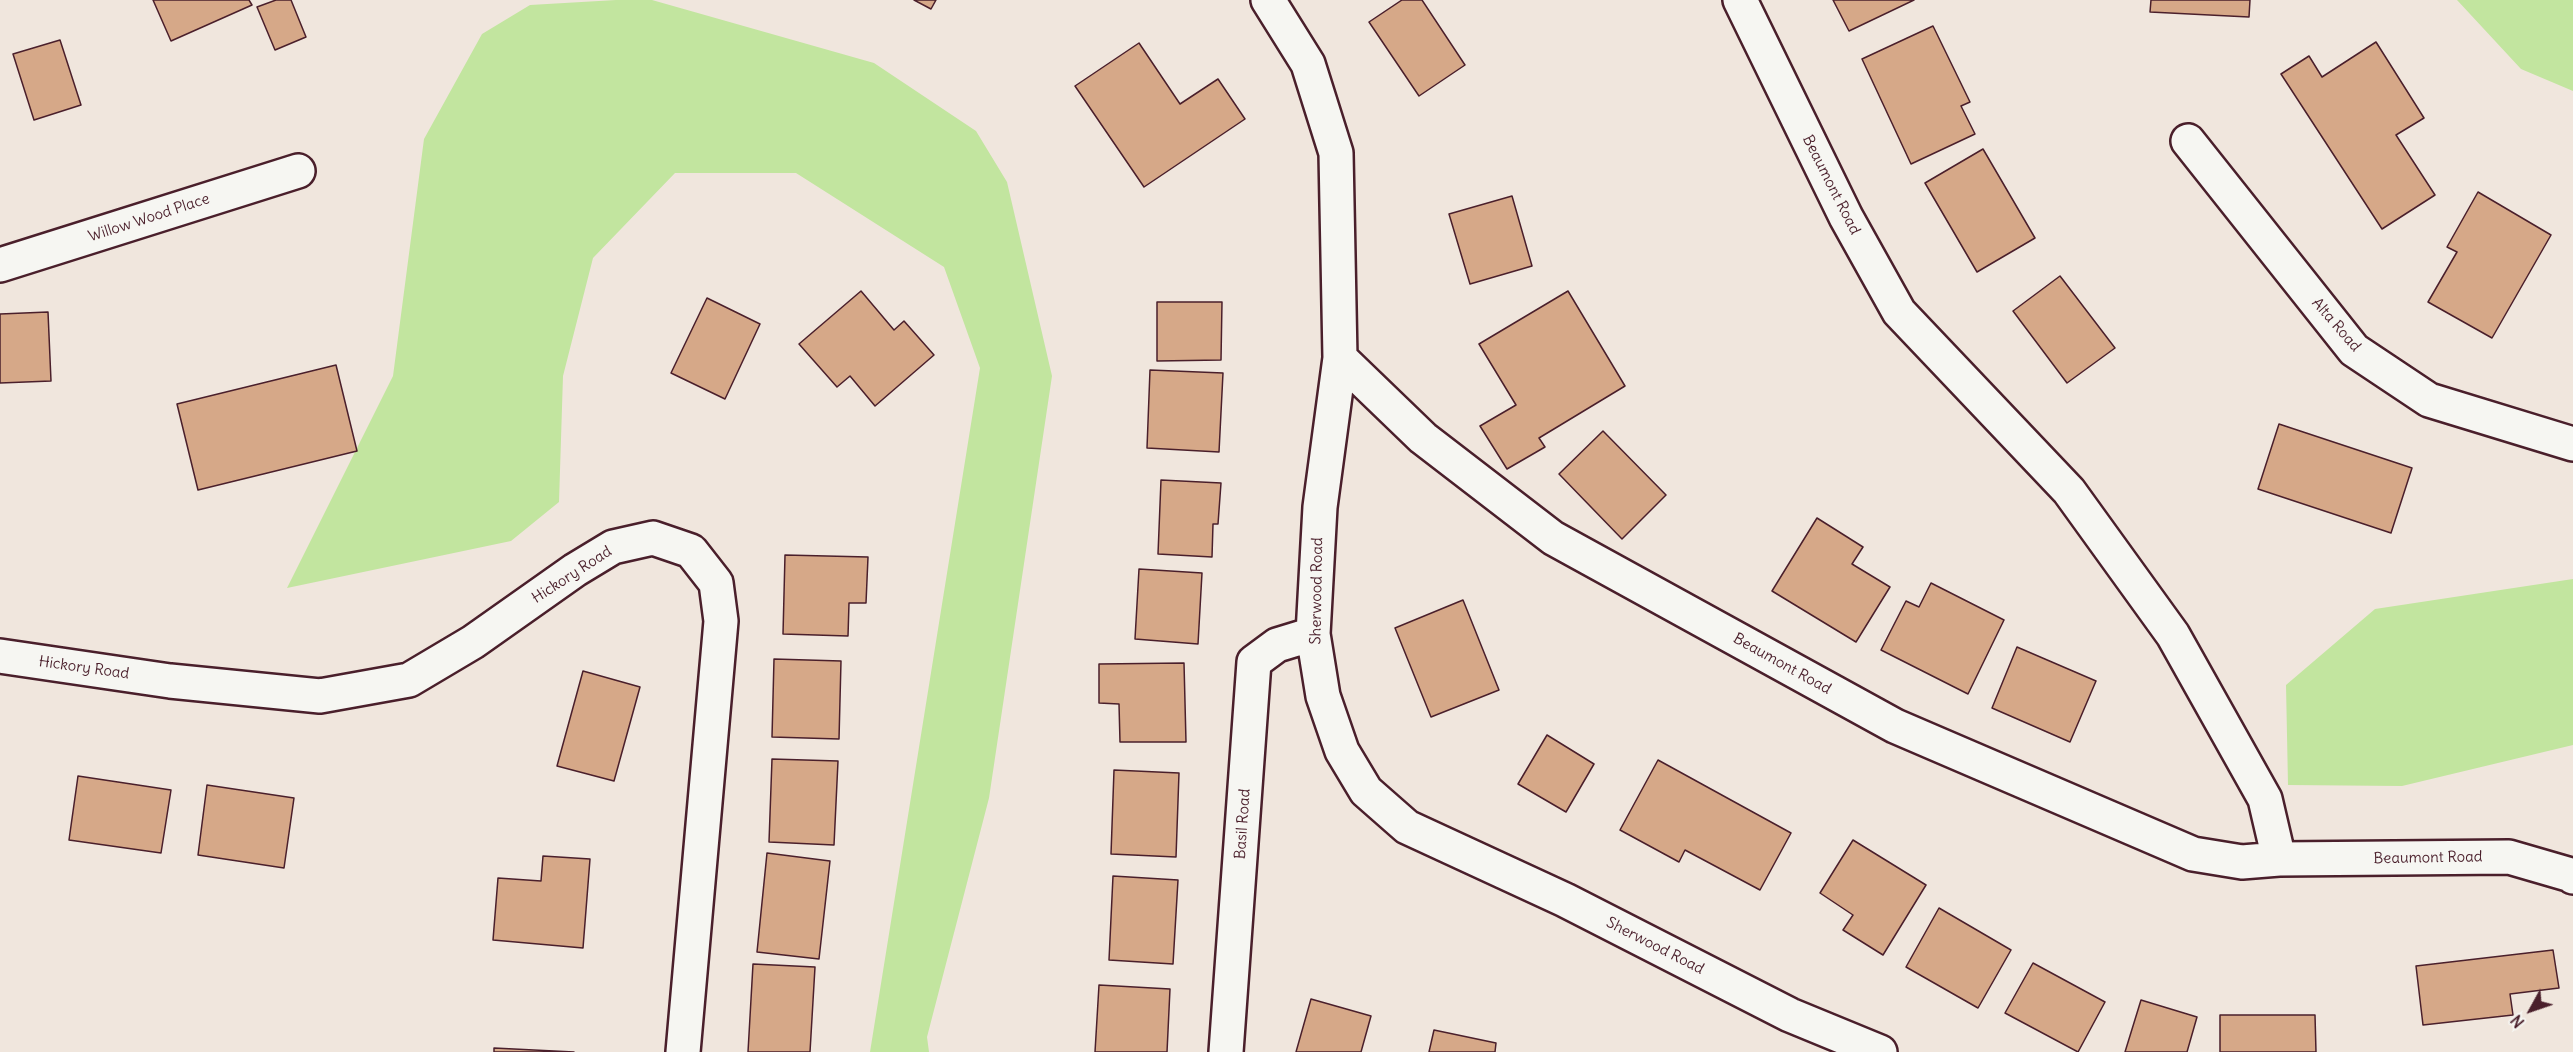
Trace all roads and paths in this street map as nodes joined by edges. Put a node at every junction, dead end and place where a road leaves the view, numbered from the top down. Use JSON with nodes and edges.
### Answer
{"nodes":[{"id":1,"x":1268,"y":0,"type":"edge"},
{"id":2,"x":1740,"y":0,"type":"edge"},
{"id":3,"x":2188,"y":141,"type":"dead end"},
{"id":4,"x":298,"y":171,"type":"dead end"},
{"id":5,"x":0,"y":265,"type":"edge"},
{"id":6,"x":1340,"y":358,"type":"junction"},
{"id":7,"x":2573,"y":444,"type":"edge"},
{"id":8,"x":1313,"y":634,"type":"junction"},
{"id":9,"x":0,"y":656,"type":"edge"},
{"id":10,"x":2279,"y":860,"type":"junction"},
{"id":11,"x":2573,"y":878,"type":"edge"},
{"id":12,"x":683,"y":1052,"type":"edge"},
{"id":13,"x":1226,"y":1052,"type":"edge"},
{"id":14,"x":1880,"y":1052,"type":"edge"}],
"edges":[{"from":1,"to":6,"type":"street","name":"Sherwood Road"},
{"from":2,"to":10,"type":"street","name":"Beaumont Road"},
{"from":3,"to":7,"type":"street","name":"Alta Road"},
{"from":4,"to":5,"type":"street","name":"Willow Wood Place"},
{"from":6,"to":8,"type":"street","name":"Sherwood Road"},
{"from":6,"to":10,"type":"street","name":"Beaumont Road"},
{"from":8,"to":13,"type":"street","name":"Basil Road"},
{"from":8,"to":14,"type":"street","name":"Sherwood Road"},
{"from":9,"to":12,"type":"street","name":"Hickory Road"},
{"from":10,"to":11,"type":"street","name":"Beaumont Road"}]}
